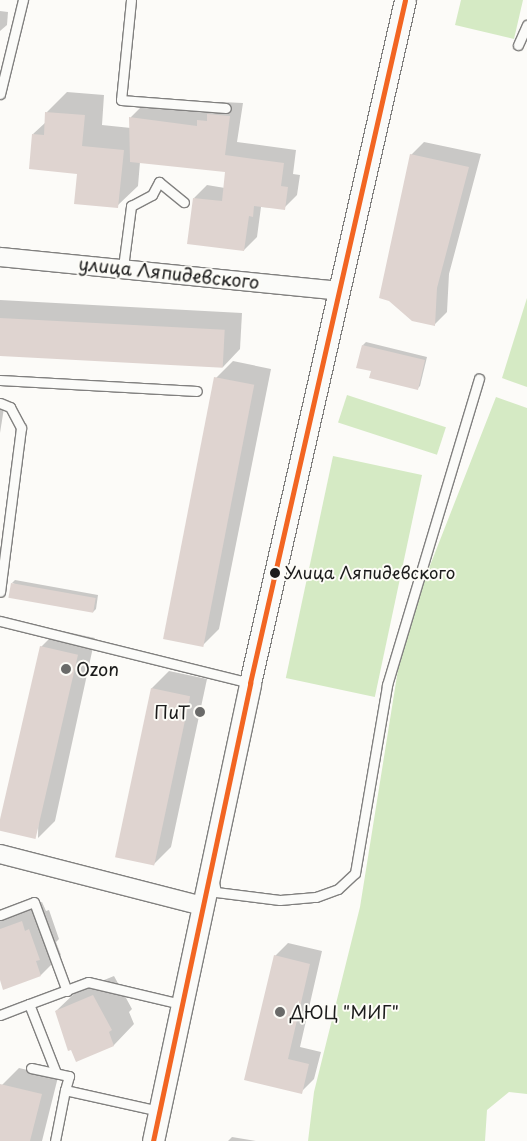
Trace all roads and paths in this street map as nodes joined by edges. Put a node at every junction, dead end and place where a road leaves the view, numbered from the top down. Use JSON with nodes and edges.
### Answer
{"nodes":[{"id":1,"x":23,"y":0,"type":"edge"},
{"id":2,"x":131,"y":0,"type":"edge"},
{"id":3,"x":405,"y":0,"type":"edge"},
{"id":4,"x":527,"y":25,"type":"edge"},
{"id":5,"x":518,"y":45,"type":"dead end"},
{"id":6,"x":0,"y":94,"type":"edge"},
{"id":7,"x":226,"y":108,"type":"dead end"},
{"id":8,"x":184,"y":202,"type":"dead end"},
{"id":9,"x":0,"y":257,"type":"edge"},
{"id":10,"x":123,"y":267,"type":"junction"},
{"id":11,"x":338,"y":291,"type":"junction"},
{"id":12,"x":479,"y":378,"type":"dead end"},
{"id":13,"x":0,"y":380,"type":"edge"},
{"id":14,"x":197,"y":391,"type":"dead end"},
{"id":15,"x":0,"y":403,"type":"edge"},
{"id":16,"x":0,"y":592,"type":"edge"},
{"id":17,"x":0,"y":621,"type":"edge"},
{"id":18,"x":250,"y":683,"type":"junction"},
{"id":19,"x":227,"y":790,"type":"junction"},
{"id":20,"x":0,"y":854,"type":"edge"},
{"id":21,"x":202,"y":906,"type":"junction"},
{"id":22,"x":0,"y":915,"type":"edge"},
{"id":23,"x":67,"y":991,"type":"junction"},
{"id":24,"x":29,"y":1004,"type":"junction"},
{"id":25,"x":182,"y":1004,"type":"junction"},
{"id":26,"x":0,"y":1015,"type":"edge"},
{"id":27,"x":31,"y":1068,"type":"dead end"},
{"id":28,"x":56,"y":1073,"type":"junction"},
{"id":29,"x":65,"y":1090,"type":"junction"},
{"id":30,"x":159,"y":1112,"type":"junction"},
{"id":31,"x":55,"y":1141,"type":"edge"},
{"id":32,"x":153,"y":1141,"type":"edge"}],
"edges":[{"from":1,"to":6,"type":"lane"},
{"from":2,"to":7,"type":"lane"},
{"from":3,"to":11,"type":"street"},
{"from":4,"to":5,"type":"lane"},
{"from":8,"to":10,"type":"lane"},
{"from":9,"to":10,"type":"street","name":"улица Ляпидевского"},
{"from":10,"to":11,"type":"street","name":"улица Ляпидевского"},
{"from":11,"to":18,"type":"street"},
{"from":12,"to":19,"type":"lane"},
{"from":13,"to":14,"type":"lane"},
{"from":15,"to":16,"type":"lane"},
{"from":17,"to":18,"type":"lane"},
{"from":18,"to":19,"type":"street"},
{"from":19,"to":21,"type":"street"},
{"from":20,"to":21,"type":"street"},
{"from":21,"to":25,"type":"street"},
{"from":22,"to":23,"type":"lane"},
{"from":23,"to":24,"type":"lane"},
{"from":23,"to":25,"type":"lane"},
{"from":24,"to":26,"type":"lane"},
{"from":24,"to":28,"type":"lane"},
{"from":25,"to":30,"type":"street"},
{"from":27,"to":28,"type":"lane"},
{"from":28,"to":29,"type":"lane"},
{"from":29,"to":30,"type":"lane"},
{"from":29,"to":31,"type":"lane"},
{"from":30,"to":32,"type":"street"}]}
